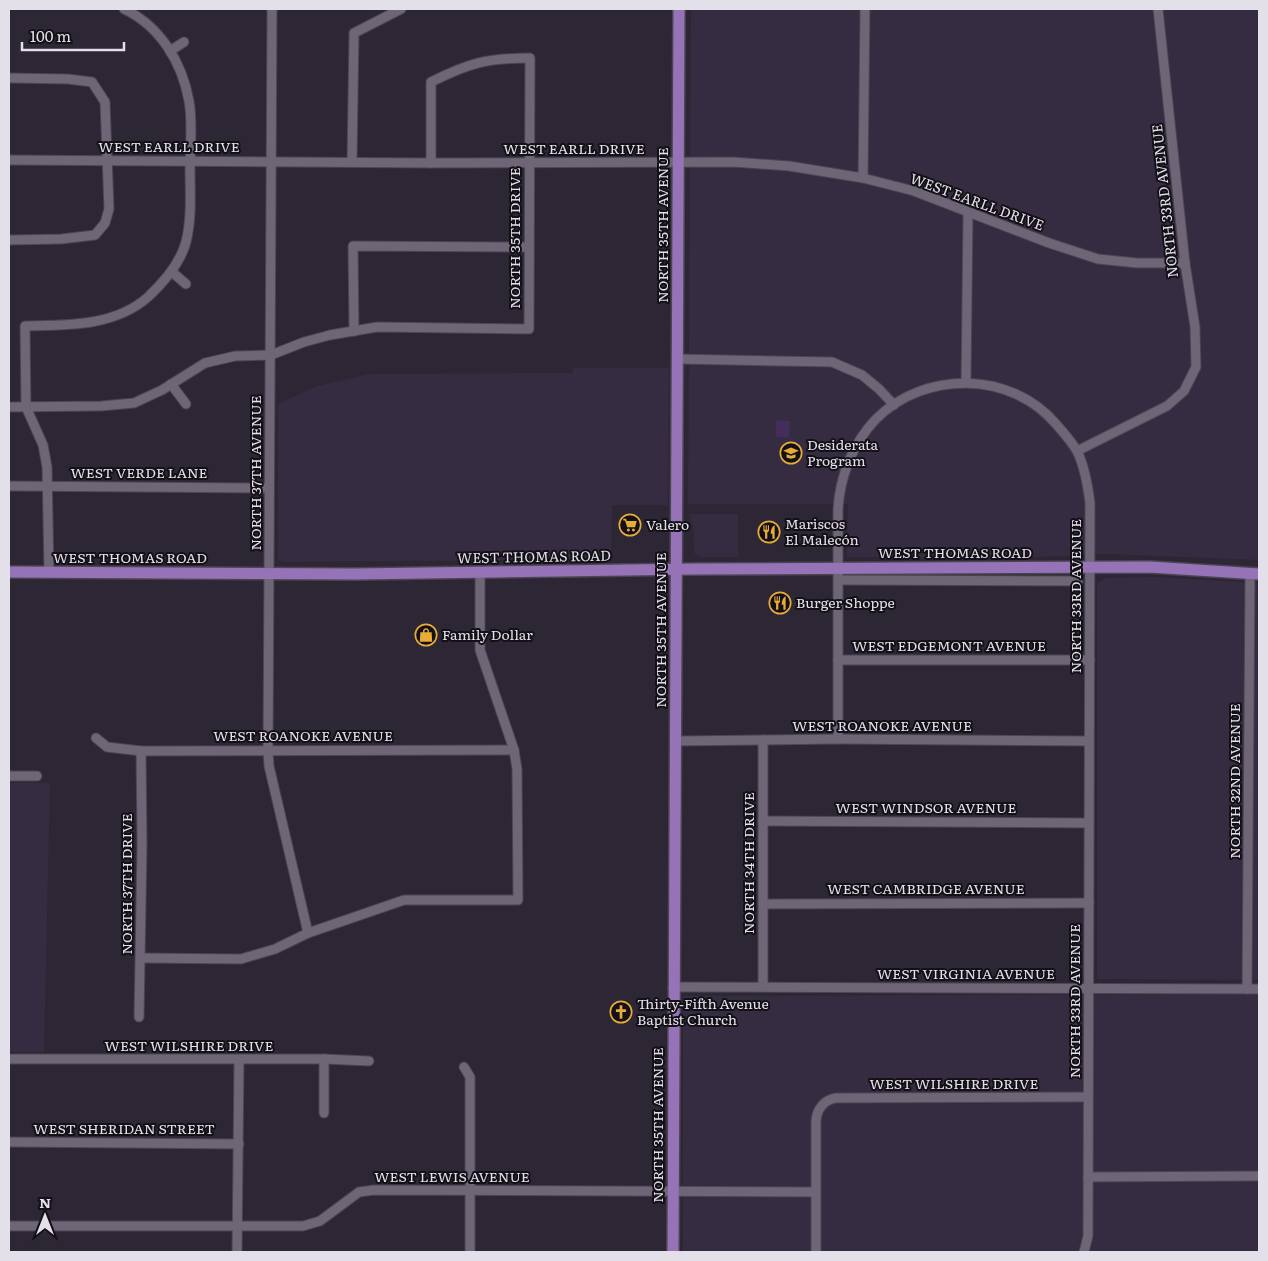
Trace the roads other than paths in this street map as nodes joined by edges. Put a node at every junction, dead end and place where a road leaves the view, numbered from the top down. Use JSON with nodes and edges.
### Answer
{"nodes":[{"id":1,"x":124,"y":9,"type":"edge"},
{"id":2,"x":272,"y":9,"type":"edge"},
{"id":3,"x":401,"y":9,"type":"edge"},
{"id":4,"x":679,"y":9,"type":"edge"},
{"id":5,"x":865,"y":9,"type":"edge"},
{"id":6,"x":1158,"y":9,"type":"edge"},
{"id":7,"x":184,"y":42,"type":"dead end"},
{"id":8,"x":170,"y":51,"type":"junction"},
{"id":9,"x":9,"y":78,"type":"edge"},
{"id":10,"x":9,"y":160,"type":"edge"},
{"id":11,"x":107,"y":160,"type":"junction"},
{"id":12,"x":272,"y":160,"type":"junction"},
{"id":13,"x":190,"y":161,"type":"junction"},
{"id":14,"x":352,"y":161,"type":"junction"},
{"id":15,"x":529,"y":162,"type":"junction"},
{"id":16,"x":431,"y":163,"type":"junction"},
{"id":17,"x":678,"y":163,"type":"junction"},
{"id":18,"x":864,"y":178,"type":"junction"},
{"id":19,"x":968,"y":213,"type":"junction"},
{"id":20,"x":9,"y":240,"type":"edge"},
{"id":21,"x":529,"y":247,"type":"junction"},
{"id":22,"x":1185,"y":263,"type":"junction"},
{"id":23,"x":172,"y":272,"type":"junction"},
{"id":24,"x":186,"y":284,"type":"dead end"},
{"id":25,"x":354,"y":331,"type":"junction"},
{"id":26,"x":270,"y":355,"type":"junction"},
{"id":27,"x":677,"y":359,"type":"junction"},
{"id":28,"x":966,"y":382,"type":"junction"},
{"id":29,"x":172,"y":384,"type":"junction"},
{"id":30,"x":186,"y":404,"type":"dead end"},
{"id":31,"x":894,"y":405,"type":"junction"},
{"id":32,"x":9,"y":407,"type":"edge"},
{"id":33,"x":26,"y":407,"type":"junction"},
{"id":34,"x":1077,"y":451,"type":"junction"},
{"id":35,"x":9,"y":486,"type":"edge"},
{"id":36,"x":49,"y":486,"type":"junction"},
{"id":37,"x":269,"y":488,"type":"junction"},
{"id":38,"x":1090,"y":567,"type":"junction"},
{"id":39,"x":839,"y":568,"type":"junction"},
{"id":40,"x":1060,"y":568,"type":"junction"},
{"id":41,"x":676,"y":570,"type":"junction"},
{"id":42,"x":9,"y":572,"type":"edge"},
{"id":43,"x":50,"y":572,"type":"junction"},
{"id":44,"x":480,"y":573,"type":"junction"},
{"id":45,"x":270,"y":574,"type":"junction"},
{"id":46,"x":1255,"y":574,"type":"edge"},
{"id":47,"x":839,"y":580,"type":"junction"},
{"id":48,"x":1060,"y":581,"type":"junction"},
{"id":49,"x":1078,"y":581,"type":"dead end"},
{"id":50,"x":838,"y":660,"type":"junction"},
{"id":51,"x":1090,"y":660,"type":"junction"},
{"id":52,"x":96,"y":738,"type":"dead end"},
{"id":53,"x":838,"y":739,"type":"junction"},
{"id":54,"x":763,"y":740,"type":"junction"},
{"id":55,"x":675,"y":741,"type":"junction"},
{"id":56,"x":1089,"y":741,"type":"junction"},
{"id":57,"x":514,"y":750,"type":"junction"},
{"id":58,"x":141,"y":751,"type":"junction"},
{"id":59,"x":268,"y":751,"type":"junction"},
{"id":60,"x":9,"y":776,"type":"edge"},
{"id":61,"x":37,"y":776,"type":"dead end"},
{"id":62,"x":763,"y":821,"type":"junction"},
{"id":63,"x":1089,"y":822,"type":"junction"},
{"id":64,"x":1089,"y":902,"type":"junction"},
{"id":65,"x":763,"y":904,"type":"junction"},
{"id":66,"x":308,"y":933,"type":"junction"},
{"id":67,"x":141,"y":958,"type":"junction"},
{"id":68,"x":763,"y":986,"type":"junction"},
{"id":69,"x":673,"y":987,"type":"junction"},
{"id":70,"x":1089,"y":988,"type":"junction"},
{"id":71,"x":1247,"y":989,"type":"junction"},
{"id":72,"x":1259,"y":989,"type":"edge"},
{"id":73,"x":139,"y":1017,"type":"dead end"},
{"id":74,"x":9,"y":1059,"type":"edge"},
{"id":75,"x":324,"y":1059,"type":"junction"},
{"id":76,"x":239,"y":1060,"type":"junction"},
{"id":77,"x":369,"y":1061,"type":"dead end"},
{"id":78,"x":464,"y":1067,"type":"dead end"},
{"id":79,"x":1088,"y":1097,"type":"junction"},
{"id":80,"x":324,"y":1112,"type":"dead end"},
{"id":81,"x":9,"y":1142,"type":"edge"},
{"id":82,"x":239,"y":1144,"type":"junction"},
{"id":83,"x":1088,"y":1176,"type":"junction"},
{"id":84,"x":1259,"y":1176,"type":"edge"},
{"id":85,"x":470,"y":1190,"type":"junction"},
{"id":86,"x":673,"y":1191,"type":"junction"},
{"id":87,"x":816,"y":1192,"type":"junction"},
{"id":88,"x":9,"y":1226,"type":"edge"},
{"id":89,"x":238,"y":1226,"type":"junction"},
{"id":90,"x":238,"y":1252,"type":"edge"},
{"id":91,"x":470,"y":1252,"type":"edge"},
{"id":92,"x":673,"y":1252,"type":"edge"},
{"id":93,"x":816,"y":1252,"type":"edge"},
{"id":94,"x":1084,"y":1252,"type":"edge"}],
"edges":[{"from":1,"to":8,"type":"street"},
{"from":2,"to":12,"type":"street","name":"NORTH 37TH AVENUE"},
{"from":3,"to":14,"type":"street"},
{"from":4,"to":17,"type":"main road","name":"NORTH 35TH AVENUE"},
{"from":5,"to":18,"type":"street"},
{"from":6,"to":22,"type":"street","name":"NORTH 33RD AVENUE"},
{"from":7,"to":8,"type":"street"},
{"from":8,"to":13,"type":"street"},
{"from":9,"to":11,"type":"street"},
{"from":10,"to":11,"type":"street","name":"WEST EARLL DRIVE"},
{"from":11,"to":13,"type":"street","name":"WEST EARLL DRIVE"},
{"from":11,"to":20,"type":"street"},
{"from":12,"to":13,"type":"street","name":"WEST EARLL DRIVE"},
{"from":12,"to":14,"type":"street","name":"WEST EARLL DRIVE"},
{"from":12,"to":26,"type":"street","name":"NORTH 37TH AVENUE"},
{"from":13,"to":23,"type":"street"},
{"from":14,"to":16,"type":"street","name":"WEST EARLL DRIVE"},
{"from":15,"to":16,"type":"street","name":"WEST EARLL DRIVE"},
{"from":15,"to":16,"type":"street","name":"NORTH 35TH DRIVE"},
{"from":15,"to":17,"type":"street","name":"WEST EARLL DRIVE"},
{"from":15,"to":21,"type":"street","name":"NORTH 35TH DRIVE"},
{"from":17,"to":18,"type":"street","name":"WEST EARLL DRIVE"},
{"from":17,"to":27,"type":"main road","name":"NORTH 35TH AVENUE"},
{"from":18,"to":19,"type":"street","name":"WEST EARLL DRIVE"},
{"from":19,"to":22,"type":"street","name":"WEST EARLL DRIVE"},
{"from":19,"to":28,"type":"street"},
{"from":21,"to":25,"type":"street","name":"NORTH 35TH DRIVE"},
{"from":21,"to":25,"type":"street"},
{"from":22,"to":34,"type":"street","name":"NORTH 33RD AVENUE"},
{"from":23,"to":24,"type":"street"},
{"from":23,"to":33,"type":"street"},
{"from":25,"to":26,"type":"street"},
{"from":26,"to":29,"type":"street"},
{"from":26,"to":37,"type":"street","name":"NORTH 37TH AVENUE"},
{"from":27,"to":31,"type":"street"},
{"from":27,"to":41,"type":"main road","name":"NORTH 35TH AVENUE"},
{"from":28,"to":31,"type":"street"},
{"from":28,"to":34,"type":"street"},
{"from":29,"to":30,"type":"street"},
{"from":29,"to":33,"type":"street"},
{"from":31,"to":39,"type":"street"},
{"from":32,"to":33,"type":"street"},
{"from":33,"to":36,"type":"street"},
{"from":34,"to":38,"type":"street","name":"NORTH 33RD AVENUE"},
{"from":35,"to":36,"type":"street","name":"WEST VERDE LANE"},
{"from":36,"to":37,"type":"street","name":"WEST VERDE LANE"},
{"from":36,"to":43,"type":"street"},
{"from":37,"to":45,"type":"street","name":"NORTH 37TH AVENUE"},
{"from":38,"to":40,"type":"main road","name":"WEST THOMAS ROAD"},
{"from":38,"to":46,"type":"main road","name":"WEST THOMAS ROAD"},
{"from":38,"to":51,"type":"street","name":"NORTH 33RD AVENUE"},
{"from":39,"to":40,"type":"main road","name":"WEST THOMAS ROAD"},
{"from":39,"to":41,"type":"main road","name":"WEST THOMAS ROAD"},
{"from":39,"to":47,"type":"street"},
{"from":40,"to":48,"type":"street"},
{"from":41,"to":44,"type":"main road","name":"WEST THOMAS ROAD"},
{"from":41,"to":55,"type":"main road","name":"NORTH 35TH AVENUE"},
{"from":42,"to":43,"type":"main road","name":"WEST THOMAS ROAD"},
{"from":43,"to":45,"type":"main road","name":"WEST THOMAS ROAD"},
{"from":44,"to":45,"type":"main road","name":"WEST THOMAS ROAD"},
{"from":44,"to":57,"type":"street"},
{"from":45,"to":59,"type":"street","name":"NORTH 37TH AVENUE"},
{"from":46,"to":71,"type":"street","name":"NORTH 32ND AVENUE"},
{"from":47,"to":48,"type":"street","name":"WEST THOMAS ROAD"},
{"from":47,"to":50,"type":"street"},
{"from":48,"to":49,"type":"street","name":"WEST THOMAS ROAD"},
{"from":50,"to":51,"type":"street","name":"WEST EDGEMONT AVENUE"},
{"from":50,"to":53,"type":"street"},
{"from":51,"to":56,"type":"street","name":"NORTH 33RD AVENUE"},
{"from":52,"to":58,"type":"street","name":"WEST ROANOKE AVENUE"},
{"from":53,"to":54,"type":"street","name":"WEST ROANOKE AVENUE"},
{"from":53,"to":56,"type":"street","name":"WEST ROANOKE AVENUE"},
{"from":54,"to":55,"type":"street","name":"WEST ROANOKE AVENUE"},
{"from":54,"to":62,"type":"street","name":"NORTH 34TH DRIVE"},
{"from":55,"to":69,"type":"main road","name":"NORTH 35TH AVENUE"},
{"from":56,"to":63,"type":"street","name":"NORTH 33RD AVENUE"},
{"from":57,"to":59,"type":"street","name":"WEST ROANOKE AVENUE"},
{"from":57,"to":66,"type":"street"},
{"from":58,"to":59,"type":"street","name":"WEST ROANOKE AVENUE"},
{"from":58,"to":67,"type":"street","name":"NORTH 37TH DRIVE"},
{"from":59,"to":66,"type":"street","name":"NORTH 37TH AVENUE"},
{"from":60,"to":61,"type":"street"},
{"from":62,"to":63,"type":"street","name":"WEST WINDSOR AVENUE"},
{"from":62,"to":65,"type":"street","name":"NORTH 34TH DRIVE"},
{"from":63,"to":64,"type":"street","name":"NORTH 33RD AVENUE"},
{"from":64,"to":65,"type":"street","name":"WEST CAMBRIDGE AVENUE"},
{"from":64,"to":70,"type":"street","name":"NORTH 33RD AVENUE"},
{"from":65,"to":68,"type":"street","name":"NORTH 34TH DRIVE"},
{"from":66,"to":67,"type":"street"},
{"from":67,"to":73,"type":"street","name":"NORTH 37TH DRIVE"},
{"from":68,"to":69,"type":"street","name":"WEST VIRGINIA AVENUE"},
{"from":68,"to":70,"type":"street","name":"WEST VIRGINIA AVENUE"},
{"from":69,"to":86,"type":"main road","name":"NORTH 35TH AVENUE"},
{"from":70,"to":71,"type":"street","name":"WEST VIRGINIA AVENUE"},
{"from":70,"to":79,"type":"street","name":"NORTH 33RD AVENUE"},
{"from":71,"to":72,"type":"street","name":"WEST VIRGINIA AVENUE"},
{"from":74,"to":76,"type":"street","name":"WEST WILSHIRE DRIVE"},
{"from":75,"to":76,"type":"street","name":"WEST WILSHIRE DRIVE"},
{"from":75,"to":77,"type":"street","name":"WEST WILSHIRE DRIVE"},
{"from":75,"to":80,"type":"street"},
{"from":76,"to":82,"type":"street"},
{"from":78,"to":85,"type":"street"},
{"from":79,"to":83,"type":"street","name":"NORTH 33RD AVENUE"},
{"from":79,"to":87,"type":"street","name":"WEST WILSHIRE DRIVE"},
{"from":81,"to":82,"type":"street","name":"WEST SHERIDAN STREET"},
{"from":82,"to":89,"type":"street"},
{"from":83,"to":84,"type":"street"},
{"from":83,"to":94,"type":"street","name":"NORTH 33RD AVENUE"},
{"from":85,"to":86,"type":"street","name":"WEST LEWIS AVENUE"},
{"from":85,"to":89,"type":"street","name":"WEST LEWIS AVENUE"},
{"from":85,"to":91,"type":"street"},
{"from":86,"to":87,"type":"street","name":"WEST LEWIS AVENUE"},
{"from":86,"to":92,"type":"main road","name":"NORTH 35TH AVENUE"},
{"from":87,"to":93,"type":"street"},
{"from":88,"to":89,"type":"street","name":"WEST LEWIS AVENUE"},
{"from":89,"to":90,"type":"street"}]}
